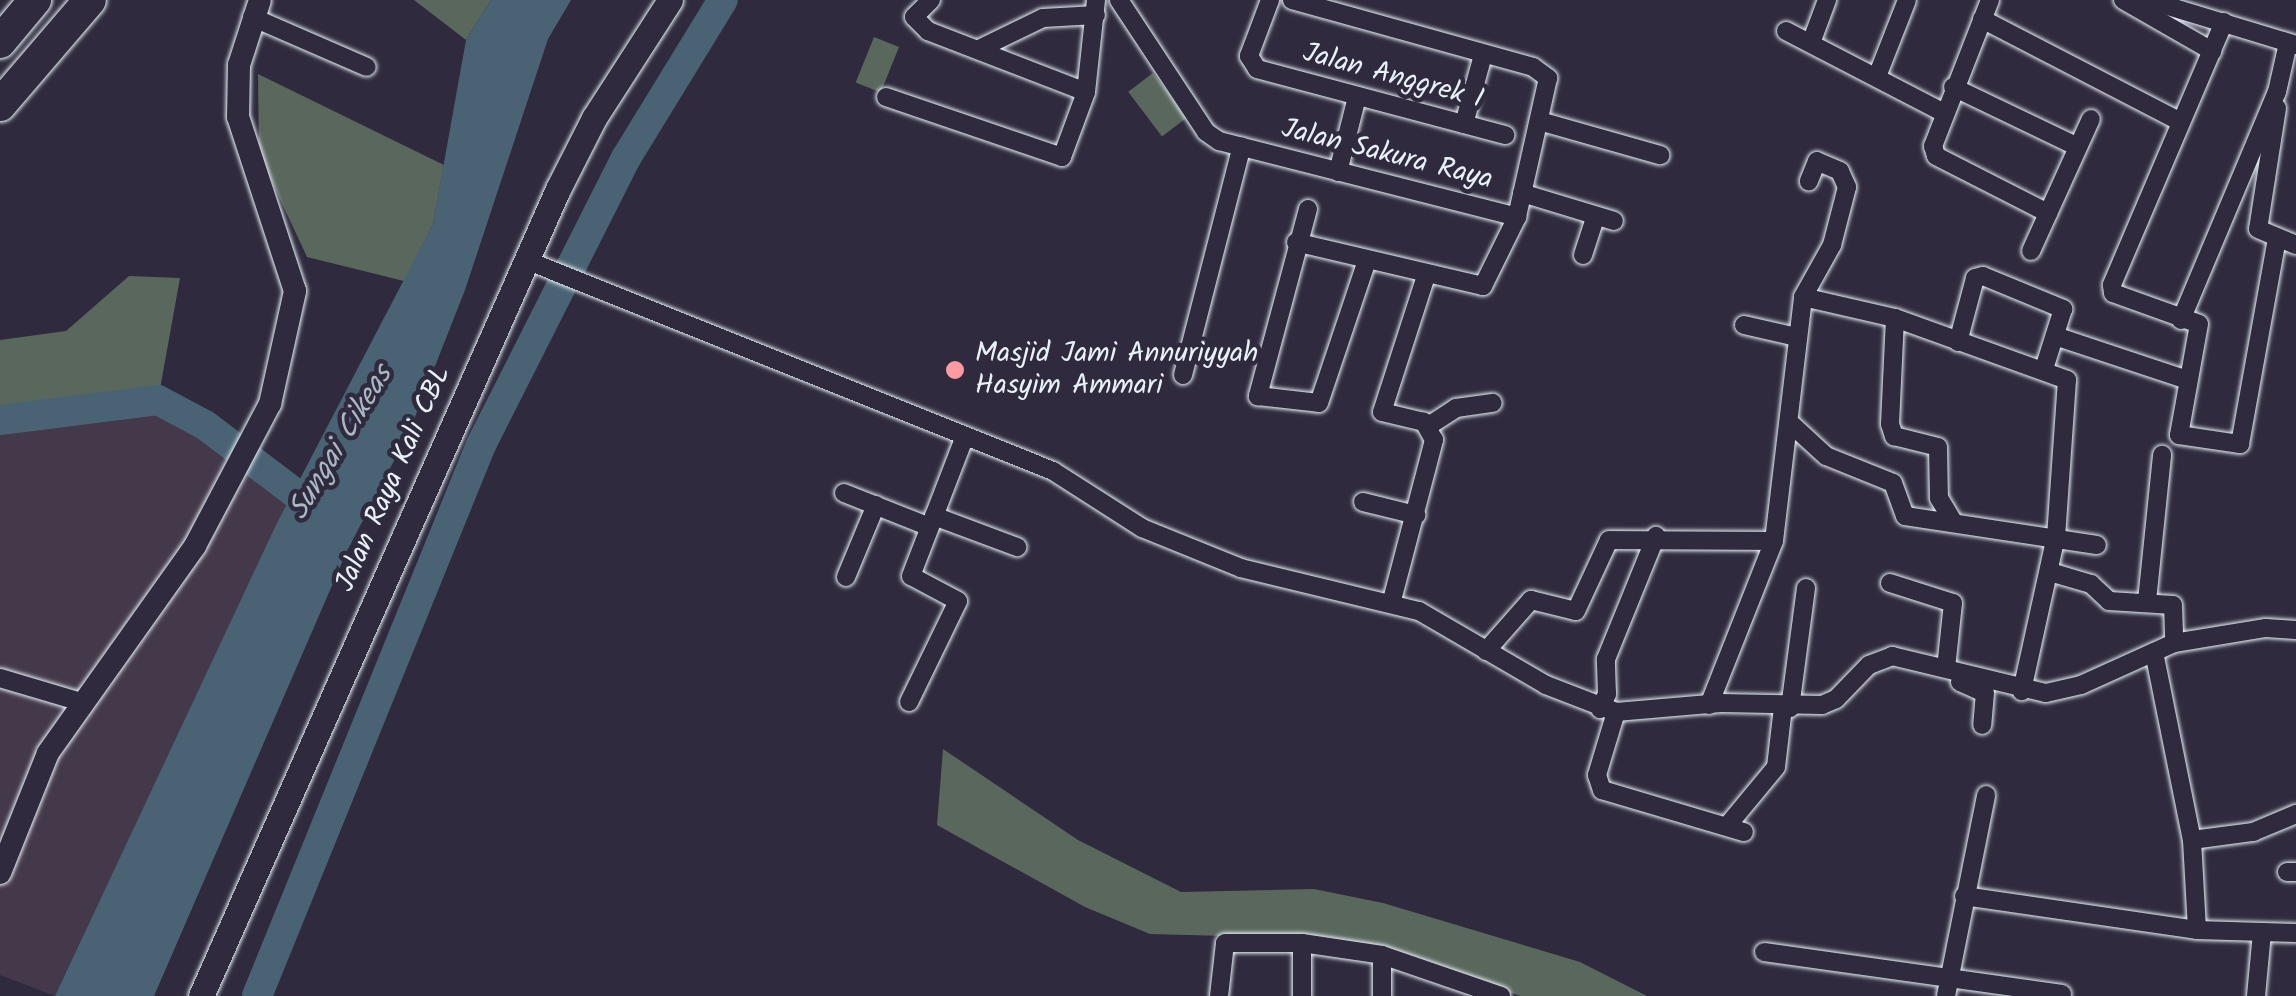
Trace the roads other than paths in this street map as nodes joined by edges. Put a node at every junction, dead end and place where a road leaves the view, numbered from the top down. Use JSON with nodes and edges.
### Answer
{"nodes":[{"id":1,"x":35,"y":0,"type":"edge"},
{"id":2,"x":90,"y":0,"type":"edge"},
{"id":3,"x":670,"y":0,"type":"edge"},
{"id":4,"x":931,"y":0,"type":"edge"},
{"id":5,"x":1119,"y":0,"type":"edge"},
{"id":6,"x":1270,"y":0,"type":"edge"},
{"id":7,"x":1292,"y":0,"type":"edge"},
{"id":8,"x":1827,"y":0,"type":"edge"},
{"id":9,"x":1906,"y":0,"type":"edge"},
{"id":10,"x":1990,"y":0,"type":"edge"},
{"id":11,"x":2123,"y":0,"type":"edge"},
{"id":12,"x":2148,"y":0,"type":"edge"},
{"id":13,"x":256,"y":8,"type":"edge"},
{"id":14,"x":1096,"y":8,"type":"edge"},
{"id":15,"x":1982,"y":20,"type":"junction"},
{"id":16,"x":2224,"y":22,"type":"junction"},
{"id":17,"x":1786,"y":32,"type":"dead end"},
{"id":18,"x":0,"y":42,"type":"edge"},
{"id":19,"x":1811,"y":42,"type":"junction"},
{"id":20,"x":2292,"y":44,"type":"edge"},
{"id":21,"x":981,"y":48,"type":"junction"},
{"id":22,"x":2212,"y":51,"type":"junction"},
{"id":23,"x":1483,"y":54,"type":"junction"},
{"id":24,"x":367,"y":67,"type":"dead end"},
{"id":25,"x":1878,"y":74,"type":"junction"},
{"id":26,"x":1953,"y":87,"type":"junction"},
{"id":27,"x":1086,"y":92,"type":"junction"},
{"id":28,"x":2277,"y":92,"type":"junction"},
{"id":29,"x":886,"y":97,"type":"dead end"},
{"id":30,"x":1356,"y":97,"type":"junction"},
{"id":31,"x":0,"y":104,"type":"edge"},
{"id":32,"x":1942,"y":112,"type":"junction"},
{"id":33,"x":2091,"y":119,"type":"dead end"},
{"id":34,"x":1542,"y":122,"type":"junction"},
{"id":35,"x":2182,"y":122,"type":"junction"},
{"id":36,"x":1464,"y":124,"type":"junction"},
{"id":37,"x":1505,"y":135,"type":"dead end"},
{"id":38,"x":1242,"y":146,"type":"junction"},
{"id":39,"x":2076,"y":146,"type":"junction"},
{"id":40,"x":1660,"y":154,"type":"dead end"},
{"id":41,"x":1338,"y":172,"type":"junction"},
{"id":42,"x":1809,"y":182,"type":"dead end"},
{"id":43,"x":1522,"y":193,"type":"junction"},
{"id":44,"x":1308,"y":209,"type":"dead end"},
{"id":45,"x":2048,"y":213,"type":"junction"},
{"id":46,"x":1517,"y":217,"type":"junction"},
{"id":47,"x":2277,"y":239,"type":"junction"},
{"id":48,"x":1296,"y":242,"type":"junction"},
{"id":49,"x":2296,"y":245,"type":"edge"},
{"id":50,"x":2032,"y":251,"type":"dead end"},
{"id":51,"x":1583,"y":255,"type":"dead end"},
{"id":52,"x":526,"y":260,"type":"junction"},
{"id":53,"x":1366,"y":260,"type":"junction"},
{"id":54,"x":1426,"y":276,"type":"junction"},
{"id":55,"x":1803,"y":297,"type":"junction"},
{"id":56,"x":1896,"y":318,"type":"junction"},
{"id":57,"x":2180,"y":320,"type":"junction"},
{"id":58,"x":1744,"y":325,"type":"dead end"},
{"id":59,"x":1797,"y":337,"type":"junction"},
{"id":60,"x":2058,"y":337,"type":"junction"},
{"id":61,"x":1958,"y":342,"type":"junction"},
{"id":62,"x":2044,"y":369,"type":"junction"},
{"id":63,"x":1183,"y":375,"type":"dead end"},
{"id":64,"x":2184,"y":379,"type":"junction"},
{"id":65,"x":1493,"y":403,"type":"dead end"},
{"id":66,"x":1790,"y":424,"type":"junction"},
{"id":67,"x":1430,"y":425,"type":"junction"},
{"id":68,"x":966,"y":436,"type":"junction"},
{"id":69,"x":2162,"y":456,"type":"dead end"},
{"id":70,"x":844,"y":493,"type":"dead end"},
{"id":71,"x":1363,"y":502,"type":"dead end"},
{"id":72,"x":876,"y":506,"type":"junction"},
{"id":73,"x":1416,"y":515,"type":"junction"},
{"id":74,"x":932,"y":521,"type":"junction"},
{"id":75,"x":1954,"y":523,"type":"junction"},
{"id":76,"x":1656,"y":536,"type":"junction"},
{"id":77,"x":2056,"y":536,"type":"junction"},
{"id":78,"x":1774,"y":541,"type":"junction"},
{"id":79,"x":2097,"y":545,"type":"dead end"},
{"id":80,"x":1017,"y":547,"type":"dead end"},
{"id":81,"x":2050,"y":572,"type":"junction"},
{"id":82,"x":846,"y":577,"type":"dead end"},
{"id":83,"x":1890,"y":583,"type":"dead end"},
{"id":84,"x":1806,"y":588,"type":"dead end"},
{"id":85,"x":2148,"y":602,"type":"junction"},
{"id":86,"x":1391,"y":604,"type":"junction"},
{"id":87,"x":2296,"y":630,"type":"edge"},
{"id":88,"x":2174,"y":643,"type":"junction"},
{"id":89,"x":1486,"y":651,"type":"junction"},
{"id":90,"x":2154,"y":652,"type":"junction"},
{"id":91,"x":1953,"y":670,"type":"junction"},
{"id":92,"x":0,"y":678,"type":"edge"},
{"id":93,"x":2022,"y":691,"type":"junction"},
{"id":94,"x":81,"y":702,"type":"junction"},
{"id":95,"x":909,"y":702,"type":"dead end"},
{"id":96,"x":1709,"y":705,"type":"junction"},
{"id":97,"x":1787,"y":708,"type":"junction"},
{"id":98,"x":1608,"y":710,"type":"junction"},
{"id":99,"x":1982,"y":725,"type":"dead end"},
{"id":100,"x":1986,"y":795,"type":"dead end"},
{"id":101,"x":2296,"y":814,"type":"edge"},
{"id":102,"x":2192,"y":840,"type":"junction"},
{"id":103,"x":0,"y":873,"type":"edge"},
{"id":104,"x":1964,"y":896,"type":"junction"},
{"id":105,"x":2198,"y":930,"type":"junction"},
{"id":106,"x":2262,"y":932,"type":"junction"},
{"id":107,"x":2296,"y":934,"type":"edge"},
{"id":108,"x":1302,"y":944,"type":"junction"},
{"id":109,"x":1764,"y":952,"type":"dead end"},
{"id":110,"x":1382,"y":954,"type":"junction"},
{"id":111,"x":1949,"y":976,"type":"junction"},
{"id":112,"x":1457,"y":988,"type":"edge"},
{"id":113,"x":2062,"y":994,"type":"edge"},
{"id":114,"x":2260,"y":995,"type":"edge"},
{"id":115,"x":201,"y":996,"type":"edge"},
{"id":116,"x":1219,"y":996,"type":"edge"},
{"id":117,"x":1302,"y":996,"type":"edge"},
{"id":118,"x":1382,"y":996,"type":"edge"},
{"id":119,"x":1501,"y":996,"type":"edge"},
{"id":120,"x":1946,"y":996,"type":"edge"}],
"edges":[{"from":1,"to":18,"type":"highway"},
{"from":2,"to":31,"type":"highway"},
{"from":3,"to":52,"type":"main road","name":"Jalan Raya Kali CBL"},
{"from":4,"to":21,"type":"street"},
{"from":5,"to":38,"type":"street","name":"Jalan Sakura Raya"},
{"from":6,"to":30,"type":"street","name":"Jalan Anggrek I"},
{"from":7,"to":23,"type":"street"},
{"from":8,"to":19,"type":"street"},
{"from":9,"to":25,"type":"street"},
{"from":10,"to":15,"type":"street"},
{"from":11,"to":22,"type":"street"},
{"from":12,"to":16,"type":"street"},
{"from":13,"to":24,"type":"street"},
{"from":13,"to":94,"type":"street"},
{"from":14,"to":21,"type":"street"},
{"from":14,"to":27,"type":"street"},
{"from":15,"to":26,"type":"street"},
{"from":15,"to":35,"type":"street"},
{"from":16,"to":20,"type":"street"},
{"from":16,"to":22,"type":"street"},
{"from":17,"to":19,"type":"street"},
{"from":19,"to":25,"type":"street"},
{"from":20,"to":28,"type":"street"},
{"from":21,"to":27,"type":"street"},
{"from":22,"to":35,"type":"street"},
{"from":23,"to":34,"type":"street"},
{"from":23,"to":36,"type":"street"},
{"from":25,"to":32,"type":"street"},
{"from":26,"to":32,"type":"street"},
{"from":26,"to":39,"type":"street"},
{"from":27,"to":29,"type":"street"},
{"from":28,"to":47,"type":"street"},
{"from":28,"to":57,"type":"street"},
{"from":30,"to":36,"type":"street","name":"Jalan Anggrek I"},
{"from":30,"to":41,"type":"street"},
{"from":32,"to":45,"type":"street"},
{"from":33,"to":39,"type":"street"},
{"from":34,"to":40,"type":"street"},
{"from":34,"to":43,"type":"street"},
{"from":35,"to":57,"type":"street"},
{"from":36,"to":37,"type":"street","name":"Jalan Anggrek I"},
{"from":38,"to":41,"type":"street","name":"Jalan Sakura Raya"},
{"from":38,"to":63,"type":"street"},
{"from":39,"to":45,"type":"street"},
{"from":41,"to":46,"type":"street","name":"Jalan Sakura Raya"},
{"from":42,"to":55,"type":"street"},
{"from":43,"to":46,"type":"street"},
{"from":43,"to":51,"type":"street"},
{"from":44,"to":48,"type":"street"},
{"from":45,"to":50,"type":"street"},
{"from":46,"to":54,"type":"street"},
{"from":47,"to":49,"type":"street"},
{"from":47,"to":64,"type":"street"},
{"from":48,"to":53,"type":"street"},
{"from":48,"to":53,"type":"street"},
{"from":52,"to":68,"type":"street"},
{"from":52,"to":115,"type":"main road","name":"Jalan Raya Kali CBL"},
{"from":53,"to":54,"type":"street"},
{"from":54,"to":67,"type":"street"},
{"from":55,"to":56,"type":"street"},
{"from":55,"to":59,"type":"street"},
{"from":56,"to":61,"type":"street"},
{"from":56,"to":75,"type":"street"},
{"from":57,"to":64,"type":"street"},
{"from":58,"to":59,"type":"street"},
{"from":59,"to":66,"type":"street"},
{"from":60,"to":61,"type":"street"},
{"from":60,"to":62,"type":"street"},
{"from":60,"to":64,"type":"street"},
{"from":61,"to":62,"type":"street"},
{"from":62,"to":77,"type":"street"},
{"from":65,"to":67,"type":"street"},
{"from":66,"to":75,"type":"street"},
{"from":66,"to":78,"type":"street"},
{"from":67,"to":73,"type":"street"},
{"from":68,"to":74,"type":"street"},
{"from":68,"to":86,"type":"street"},
{"from":69,"to":85,"type":"street"},
{"from":70,"to":72,"type":"street"},
{"from":71,"to":73,"type":"street"},
{"from":72,"to":74,"type":"street"},
{"from":72,"to":82,"type":"street"},
{"from":73,"to":86,"type":"street"},
{"from":74,"to":80,"type":"street"},
{"from":74,"to":95,"type":"street"},
{"from":75,"to":77,"type":"street"},
{"from":76,"to":78,"type":"street"},
{"from":76,"to":89,"type":"street"},
{"from":76,"to":98,"type":"street"},
{"from":77,"to":79,"type":"street"},
{"from":77,"to":81,"type":"street"},
{"from":78,"to":96,"type":"street"},
{"from":81,"to":85,"type":"street"},
{"from":81,"to":93,"type":"street"},
{"from":83,"to":91,"type":"street"},
{"from":84,"to":97,"type":"street"},
{"from":85,"to":88,"type":"street"},
{"from":86,"to":89,"type":"street"},
{"from":87,"to":88,"type":"street"},
{"from":88,"to":90,"type":"street"},
{"from":89,"to":98,"type":"street"},
{"from":90,"to":93,"type":"street"},
{"from":90,"to":102,"type":"street"},
{"from":91,"to":93,"type":"street"},
{"from":91,"to":97,"type":"street"},
{"from":91,"to":99,"type":"street"},
{"from":92,"to":94,"type":"street"},
{"from":94,"to":103,"type":"street"},
{"from":96,"to":97,"type":"street"},
{"from":96,"to":98,"type":"street"},
{"from":97,"to":98,"type":"street"},
{"from":100,"to":104,"type":"street"},
{"from":101,"to":102,"type":"street"},
{"from":102,"to":105,"type":"street"},
{"from":104,"to":105,"type":"street"},
{"from":104,"to":111,"type":"street"},
{"from":105,"to":106,"type":"street"},
{"from":106,"to":107,"type":"street"},
{"from":106,"to":114,"type":"street"},
{"from":108,"to":110,"type":"street"},
{"from":108,"to":116,"type":"street"},
{"from":108,"to":117,"type":"street"},
{"from":109,"to":111,"type":"street"},
{"from":110,"to":112,"type":"street"},
{"from":110,"to":118,"type":"street"},
{"from":111,"to":113,"type":"street"},
{"from":111,"to":120,"type":"street"},
{"from":112,"to":119,"type":"street"}]}
